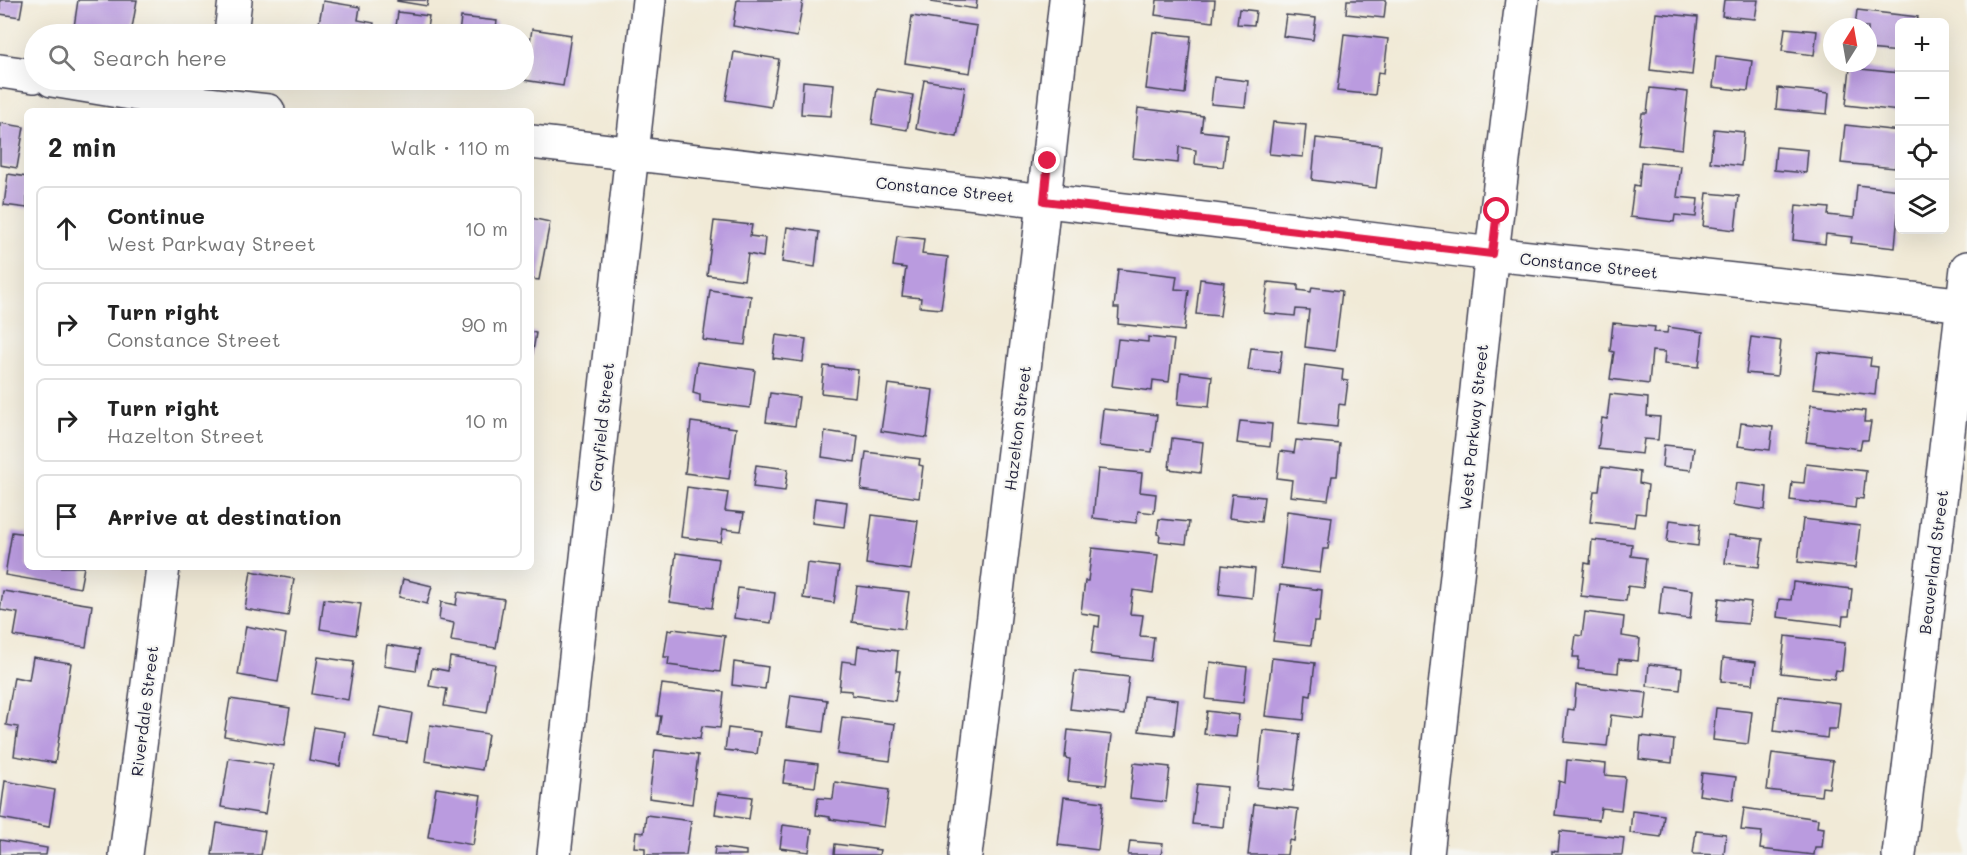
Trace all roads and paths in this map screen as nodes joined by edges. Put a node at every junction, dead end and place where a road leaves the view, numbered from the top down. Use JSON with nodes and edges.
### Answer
{"nodes":[{"id":1,"x":235,"y":0,"type":"edge"},
{"id":2,"x":649,"y":0,"type":"edge"},
{"id":3,"x":1066,"y":0,"type":"edge"},
{"id":4,"x":1522,"y":0,"type":"edge"},
{"id":5,"x":232,"y":24,"type":"edge"},
{"id":6,"x":0,"y":71,"type":"edge"},
{"id":7,"x":24,"y":75,"type":"edge"},
{"id":8,"x":112,"y":90,"type":"edge"},
{"id":9,"x":223,"y":99,"type":"edge"},
{"id":10,"x":257,"y":108,"type":"edge"},
{"id":11,"x":534,"y":142,"type":"edge"},
{"id":12,"x":631,"y":154,"type":"junction"},
{"id":13,"x":1044,"y":201,"type":"junction"},
{"id":14,"x":1492,"y":254,"type":"junction"},
{"id":15,"x":1967,"y":268,"type":"edge"},
{"id":16,"x":1965,"y":305,"type":"edge"},
{"id":17,"x":163,"y":570,"type":"edge"},
{"id":18,"x":126,"y":855,"type":"edge"},
{"id":19,"x":554,"y":855,"type":"edge"},
{"id":20,"x":965,"y":855,"type":"edge"},
{"id":21,"x":1426,"y":855,"type":"edge"},
{"id":22,"x":1899,"y":855,"type":"edge"}],
"edges":[{"from":1,"to":5,"type":"street"},
{"from":2,"to":12,"type":"street","name":"Grayfield Street"},
{"from":3,"to":13,"type":"street","name":"Hazelton Street"},
{"from":4,"to":14,"type":"street","name":"West Parkway Street"},
{"from":6,"to":7,"type":"street"},
{"from":8,"to":9,"type":"street"},
{"from":9,"to":10,"type":"street"},
{"from":11,"to":12,"type":"street","name":"Constance Street"},
{"from":12,"to":13,"type":"street","name":"Constance Street"},
{"from":12,"to":19,"type":"street","name":"Grayfield Street"},
{"from":13,"to":14,"type":"street","name":"Constance Street"},
{"from":13,"to":20,"type":"street","name":"Hazelton Street"},
{"from":14,"to":16,"type":"street","name":"Constance Street"},
{"from":14,"to":21,"type":"street","name":"West Parkway Street"},
{"from":15,"to":16,"type":"street","name":"Beaverland Street"},
{"from":16,"to":22,"type":"street","name":"Beaverland Street"},
{"from":17,"to":18,"type":"street","name":"Riverdale Street"}]}
